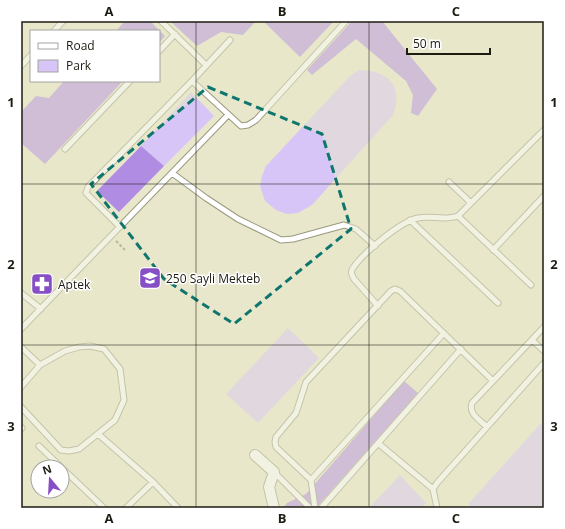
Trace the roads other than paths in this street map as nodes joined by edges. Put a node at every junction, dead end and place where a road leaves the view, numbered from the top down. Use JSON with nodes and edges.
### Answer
{"nodes":[{"id":1,"x":63,"y":21,"type":"edge"},
{"id":2,"x":161,"y":21,"type":"edge"},
{"id":3,"x":346,"y":21,"type":"edge"},
{"id":4,"x":55,"y":30,"type":"edge"},
{"id":5,"x":175,"y":34,"type":"junction"},
{"id":6,"x":230,"y":40,"type":"dead end"},
{"id":7,"x":160,"y":50,"type":"edge"},
{"id":8,"x":30,"y":56,"type":"edge"},
{"id":9,"x":206,"y":64,"type":"junction"},
{"id":10,"x":21,"y":66,"type":"edge"},
{"id":11,"x":192,"y":81,"type":"junction"},
{"id":12,"x":129,"y":82,"type":"edge"},
{"id":13,"x":228,"y":115,"type":"junction"},
{"id":14,"x":544,"y":130,"type":"edge"},
{"id":15,"x":65,"y":149,"type":"dead end"},
{"id":16,"x":172,"y":172,"type":"junction"},
{"id":17,"x":448,"y":182,"type":"dead end"},
{"id":18,"x":544,"y":196,"type":"edge"},
{"id":19,"x":471,"y":203,"type":"junction"},
{"id":20,"x":458,"y":216,"type":"junction"},
{"id":21,"x":410,"y":220,"type":"junction"},
{"id":22,"x":120,"y":227,"type":"junction"},
{"id":23,"x":374,"y":246,"type":"junction"},
{"id":24,"x":493,"y":250,"type":"junction"},
{"id":25,"x":532,"y":285,"type":"dead end"},
{"id":26,"x":21,"y":293,"type":"edge"},
{"id":27,"x":498,"y":303,"type":"dead end"},
{"id":28,"x":378,"y":306,"type":"junction"},
{"id":29,"x":41,"y":309,"type":"junction"},
{"id":30,"x":544,"y":327,"type":"edge"},
{"id":31,"x":21,"y":329,"type":"edge"},
{"id":32,"x":444,"y":333,"type":"junction"},
{"id":33,"x":532,"y":340,"type":"junction"},
{"id":34,"x":21,"y":347,"type":"edge"},
{"id":35,"x":461,"y":349,"type":"junction"},
{"id":36,"x":544,"y":351,"type":"edge"},
{"id":37,"x":544,"y":363,"type":"edge"},
{"id":38,"x":40,"y":365,"type":"junction"},
{"id":39,"x":493,"y":381,"type":"junction"},
{"id":40,"x":21,"y":387,"type":"edge"},
{"id":41,"x":21,"y":407,"type":"edge"},
{"id":42,"x":487,"y":427,"type":"junction"},
{"id":43,"x":98,"y":434,"type":"junction"},
{"id":44,"x":379,"y":444,"type":"junction"},
{"id":45,"x":39,"y":446,"type":"dead end"},
{"id":46,"x":254,"y":455,"type":"dead end"},
{"id":47,"x":53,"y":459,"type":"edge"},
{"id":48,"x":274,"y":472,"type":"junction"},
{"id":49,"x":70,"y":475,"type":"edge"},
{"id":50,"x":310,"y":480,"type":"junction"},
{"id":51,"x":153,"y":482,"type":"junction"},
{"id":52,"x":433,"y":489,"type":"junction"},
{"id":53,"x":104,"y":508,"type":"edge"},
{"id":54,"x":126,"y":508,"type":"edge"},
{"id":55,"x":178,"y":508,"type":"edge"},
{"id":56,"x":274,"y":508,"type":"edge"},
{"id":57,"x":310,"y":508,"type":"edge"},
{"id":58,"x":315,"y":508,"type":"edge"},
{"id":59,"x":321,"y":508,"type":"edge"},
{"id":60,"x":437,"y":508,"type":"edge"}],
"edges":[{"from":1,"to":4,"type":"lane"},
{"from":2,"to":5,"type":"lane"},
{"from":3,"to":13,"type":"lane"},
{"from":5,"to":7,"type":"lane"},
{"from":5,"to":9,"type":"lane"},
{"from":6,"to":9,"type":"lane"},
{"from":8,"to":10,"type":"lane"},
{"from":9,"to":11,"type":"lane"},
{"from":11,"to":13,"type":"lane"},
{"from":11,"to":22,"type":"lane"},
{"from":12,"to":15,"type":"lane"},
{"from":13,"to":16,"type":"lane"},
{"from":14,"to":19,"type":"lane"},
{"from":16,"to":22,"type":"lane"},
{"from":16,"to":23,"type":"lane"},
{"from":17,"to":19,"type":"lane"},
{"from":18,"to":24,"type":"lane"},
{"from":19,"to":20,"type":"lane"},
{"from":20,"to":21,"type":"lane"},
{"from":20,"to":24,"type":"lane"},
{"from":21,"to":23,"type":"lane"},
{"from":21,"to":27,"type":"lane"},
{"from":22,"to":29,"type":"lane"},
{"from":23,"to":28,"type":"lane"},
{"from":24,"to":25,"type":"lane"},
{"from":26,"to":29,"type":"lane"},
{"from":28,"to":32,"type":"lane"},
{"from":28,"to":50,"type":"lane"},
{"from":29,"to":31,"type":"lane"},
{"from":30,"to":33,"type":"lane"},
{"from":32,"to":35,"type":"lane"},
{"from":32,"to":50,"type":"lane"},
{"from":33,"to":36,"type":"lane"},
{"from":33,"to":39,"type":"lane"},
{"from":34,"to":38,"type":"lane"},
{"from":35,"to":39,"type":"lane"},
{"from":35,"to":44,"type":"lane"},
{"from":37,"to":42,"type":"lane"},
{"from":38,"to":40,"type":"lane"},
{"from":38,"to":43,"type":"lane"},
{"from":39,"to":42,"type":"lane"},
{"from":41,"to":43,"type":"lane"},
{"from":42,"to":52,"type":"lane"},
{"from":43,"to":51,"type":"lane"},
{"from":44,"to":52,"type":"lane"},
{"from":44,"to":59,"type":"lane"},
{"from":45,"to":47,"type":"lane"},
{"from":46,"to":48,"type":"street"},
{"from":48,"to":56,"type":"street"},
{"from":48,"to":57,"type":"lane"},
{"from":49,"to":53,"type":"lane"},
{"from":50,"to":58,"type":"lane"},
{"from":51,"to":54,"type":"lane"},
{"from":51,"to":55,"type":"lane"},
{"from":52,"to":60,"type":"lane"}]}
